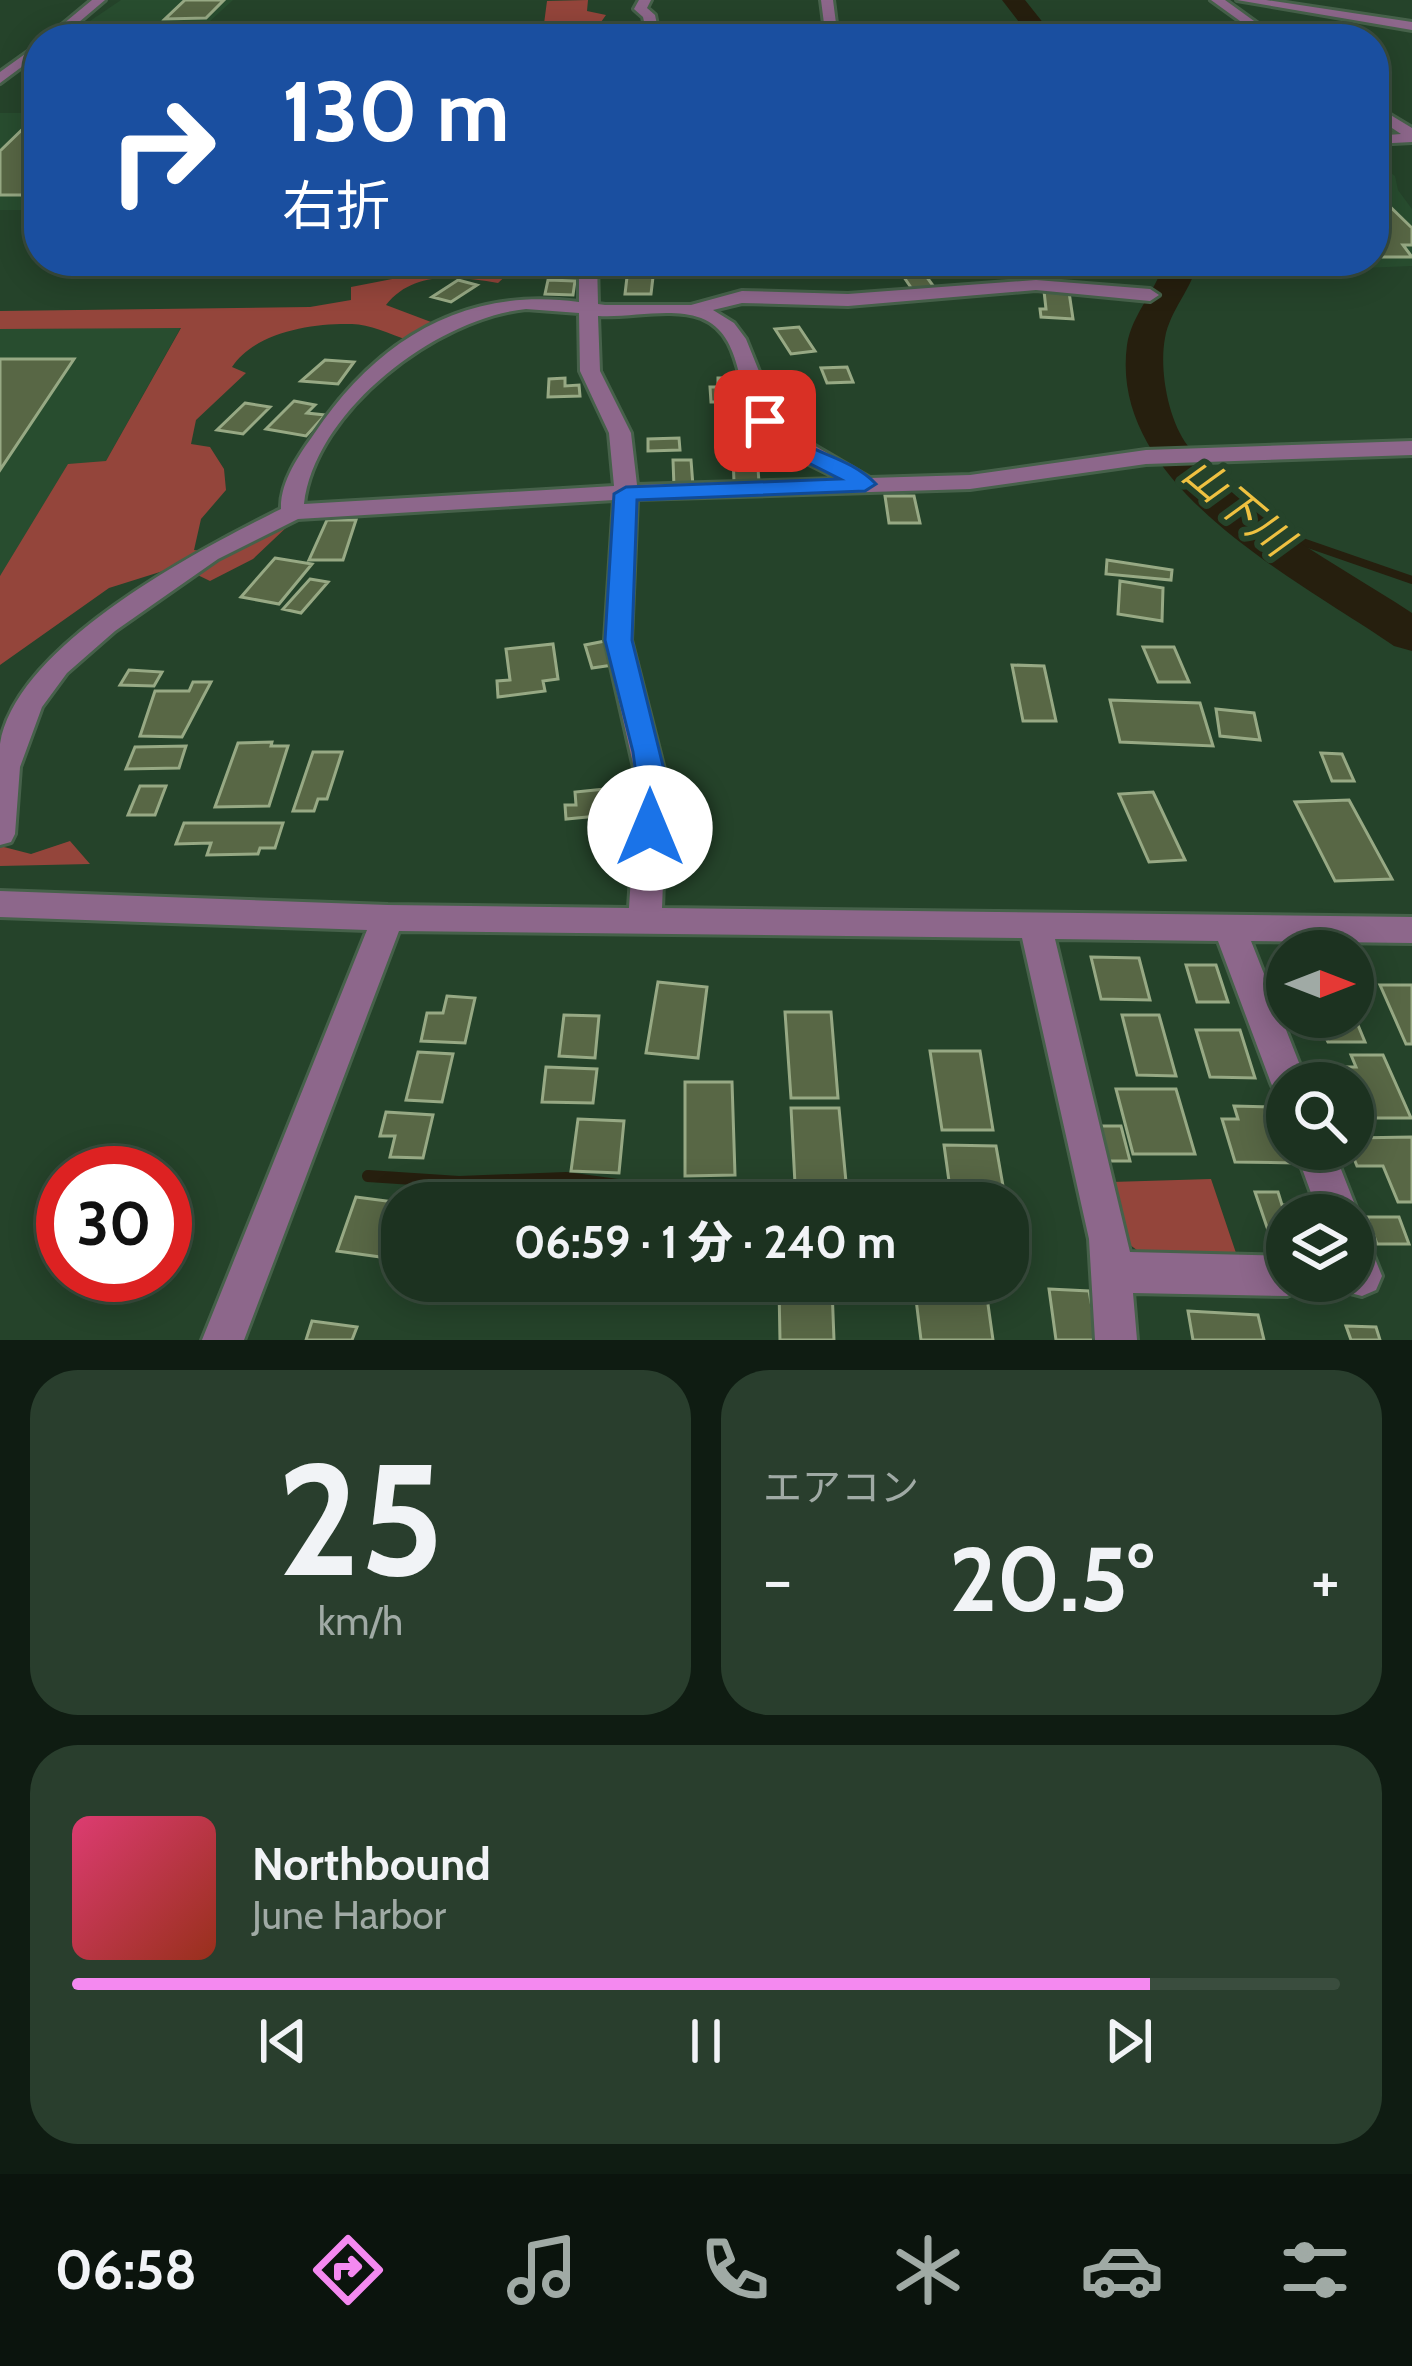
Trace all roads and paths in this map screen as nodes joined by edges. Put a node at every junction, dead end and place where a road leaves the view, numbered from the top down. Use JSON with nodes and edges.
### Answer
{"nodes":[{"id":1,"x":99,"y":0,"type":"edge"},
{"id":2,"x":645,"y":0,"type":"edge"},
{"id":3,"x":1217,"y":0,"type":"edge"},
{"id":4,"x":1243,"y":0,"type":"edge"},
{"id":5,"x":69,"y":24,"type":"edge"},
{"id":6,"x":651,"y":24,"type":"edge"},
{"id":7,"x":1251,"y":24,"type":"edge"},
{"id":8,"x":1412,"y":26,"type":"edge"},
{"id":9,"x":24,"y":60,"type":"edge"},
{"id":10,"x":0,"y":79,"type":"edge"},
{"id":11,"x":589,"y":276,"type":"edge"},
{"id":12,"x":1150,"y":295,"type":"dead end"},
{"id":13,"x":590,"y":309,"type":"junction"},
{"id":14,"x":692,"y":310,"type":"junction"},
{"id":15,"x":1412,"y":448,"type":"edge"},
{"id":16,"x":865,"y":484,"type":"junction"},
{"id":17,"x":626,"y":494,"type":"junction"},
{"id":18,"x":293,"y":512,"type":"junction"},
{"id":19,"x":0,"y":832,"type":"edge"},
{"id":20,"x":0,"y":904,"type":"edge"},
{"id":21,"x":388,"y":918,"type":"junction"},
{"id":22,"x":645,"y":921,"type":"junction"},
{"id":23,"x":1036,"y":927,"type":"junction"},
{"id":24,"x":1230,"y":929,"type":"junction"},
{"id":25,"x":1412,"y":930,"type":"edge"},
{"id":26,"x":1280,"y":1062,"type":"edge"},
{"id":27,"x":1113,"y":1269,"type":"junction"},
{"id":28,"x":1266,"y":1276,"type":"edge"},
{"id":29,"x":223,"y":1340,"type":"edge"},
{"id":30,"x":1117,"y":1340,"type":"edge"}],
"edges":[{"from":1,"to":5,"type":"street"},
{"from":2,"to":6,"type":"street"},
{"from":3,"to":7,"type":"street"},
{"from":4,"to":8,"type":"street"},
{"from":9,"to":10,"type":"street"},
{"from":11,"to":13,"type":"street"},
{"from":12,"to":14,"type":"street"},
{"from":13,"to":14,"type":"street"},
{"from":13,"to":17,"type":"street"},
{"from":13,"to":18,"type":"street"},
{"from":14,"to":16,"type":"street"},
{"from":15,"to":16,"type":"street"},
{"from":16,"to":17,"type":"street"},
{"from":17,"to":18,"type":"street"},
{"from":17,"to":22,"type":"street"},
{"from":18,"to":19,"type":"street"},
{"from":20,"to":21,"type":"street"},
{"from":21,"to":22,"type":"street"},
{"from":21,"to":29,"type":"street"},
{"from":22,"to":23,"type":"street"},
{"from":23,"to":24,"type":"street"},
{"from":23,"to":27,"type":"street"},
{"from":24,"to":25,"type":"street"},
{"from":24,"to":26,"type":"street"},
{"from":27,"to":28,"type":"street"},
{"from":27,"to":30,"type":"street"}]}
